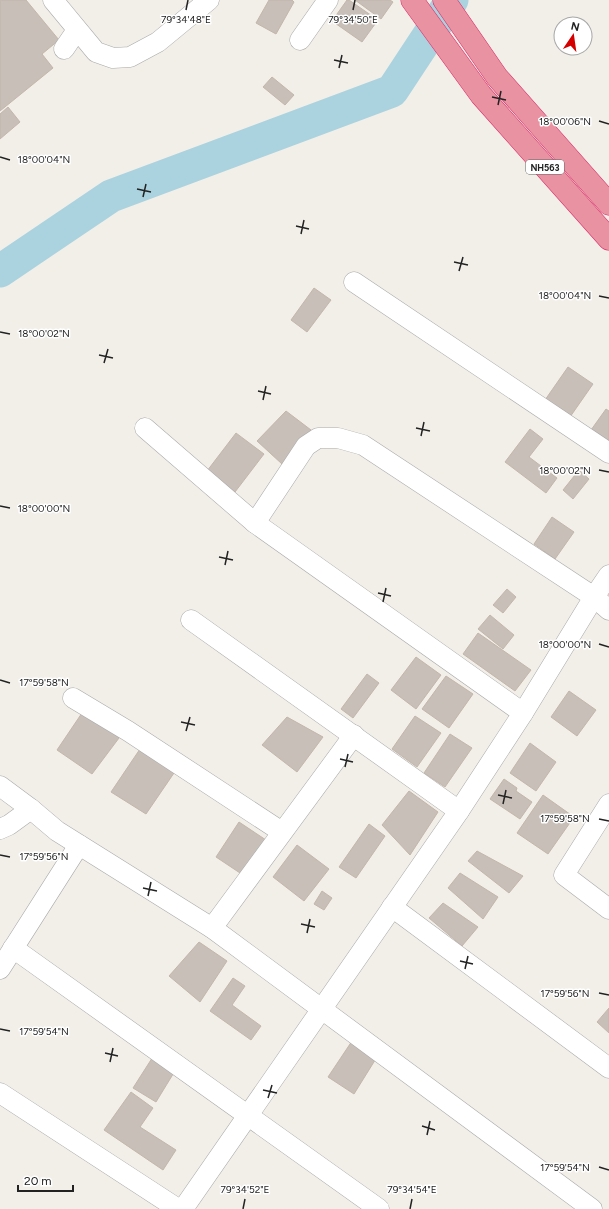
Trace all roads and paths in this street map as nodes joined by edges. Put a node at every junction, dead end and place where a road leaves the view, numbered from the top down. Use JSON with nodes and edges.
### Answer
{"nodes":[{"id":1,"x":53,"y":0,"type":"edge"},
{"id":2,"x":209,"y":0,"type":"edge"},
{"id":3,"x":328,"y":0,"type":"edge"},
{"id":4,"x":412,"y":0,"type":"edge"},
{"id":5,"x":444,"y":0,"type":"edge"},
{"id":6,"x":77,"y":30,"type":"junction"},
{"id":7,"x":300,"y":40,"type":"dead end"},
{"id":8,"x":64,"y":48,"type":"dead end"},
{"id":9,"x":609,"y":204,"type":"edge"},
{"id":10,"x":609,"y":239,"type":"edge"},
{"id":11,"x":354,"y":282,"type":"dead end"},
{"id":12,"x":145,"y":428,"type":"dead end"},
{"id":13,"x":609,"y":453,"type":"edge"},
{"id":14,"x":255,"y":523,"type":"junction"},
{"id":15,"x":609,"y":575,"type":"edge"},
{"id":16,"x":594,"y":597,"type":"junction"},
{"id":17,"x":609,"y":610,"type":"edge"},
{"id":18,"x":192,"y":620,"type":"dead end"},
{"id":19,"x":73,"y":698,"type":"dead end"},
{"id":20,"x":523,"y":713,"type":"junction"},
{"id":21,"x":354,"y":736,"type":"junction"},
{"id":22,"x":0,"y":786,"type":"edge"},
{"id":23,"x":609,"y":804,"type":"edge"},
{"id":24,"x":31,"y":809,"type":"junction"},
{"id":25,"x":459,"y":811,"type":"junction"},
{"id":26,"x":0,"y":829,"type":"edge"},
{"id":27,"x":282,"y":832,"type":"junction"},
{"id":28,"x":78,"y":845,"type":"junction"},
{"id":29,"x":392,"y":907,"type":"junction"},
{"id":30,"x":609,"y":909,"type":"edge"},
{"id":31,"x":212,"y":928,"type":"junction"},
{"id":32,"x":13,"y":948,"type":"junction"},
{"id":33,"x":0,"y":969,"type":"edge"},
{"id":34,"x":321,"y":1009,"type":"junction"},
{"id":35,"x":609,"y":1068,"type":"edge"},
{"id":36,"x":0,"y":1093,"type":"edge"},
{"id":37,"x":248,"y":1114,"type":"junction"},
{"id":38,"x":178,"y":1209,"type":"edge"},
{"id":39,"x":182,"y":1209,"type":"edge"},
{"id":40,"x":379,"y":1209,"type":"edge"},
{"id":41,"x":592,"y":1209,"type":"edge"}],
"edges":[{"from":1,"to":6,"type":"street"},
{"from":2,"to":6,"type":"street"},
{"from":3,"to":7,"type":"street"},
{"from":4,"to":10,"type":"highway","number":"NH563"},
{"from":5,"to":9,"type":"highway","number":"NH563"},
{"from":6,"to":8,"type":"street"},
{"from":11,"to":13,"type":"street"},
{"from":12,"to":14,"type":"street"},
{"from":14,"to":16,"type":"street"},
{"from":14,"to":20,"type":"street"},
{"from":15,"to":16,"type":"street"},
{"from":16,"to":17,"type":"street"},
{"from":16,"to":20,"type":"street"},
{"from":18,"to":21,"type":"street"},
{"from":19,"to":27,"type":"street"},
{"from":20,"to":25,"type":"street"},
{"from":21,"to":25,"type":"street"},
{"from":21,"to":27,"type":"street"},
{"from":22,"to":24,"type":"street"},
{"from":23,"to":30,"type":"street"},
{"from":24,"to":26,"type":"street"},
{"from":24,"to":28,"type":"street"},
{"from":25,"to":29,"type":"street"},
{"from":27,"to":31,"type":"street"},
{"from":28,"to":31,"type":"street"},
{"from":28,"to":32,"type":"street"},
{"from":29,"to":34,"type":"street"},
{"from":29,"to":35,"type":"street"},
{"from":31,"to":34,"type":"street"},
{"from":32,"to":33,"type":"street"},
{"from":32,"to":37,"type":"street"},
{"from":34,"to":37,"type":"street"},
{"from":34,"to":41,"type":"street"},
{"from":36,"to":38,"type":"street"},
{"from":37,"to":39,"type":"street"},
{"from":37,"to":40,"type":"street"}]}
